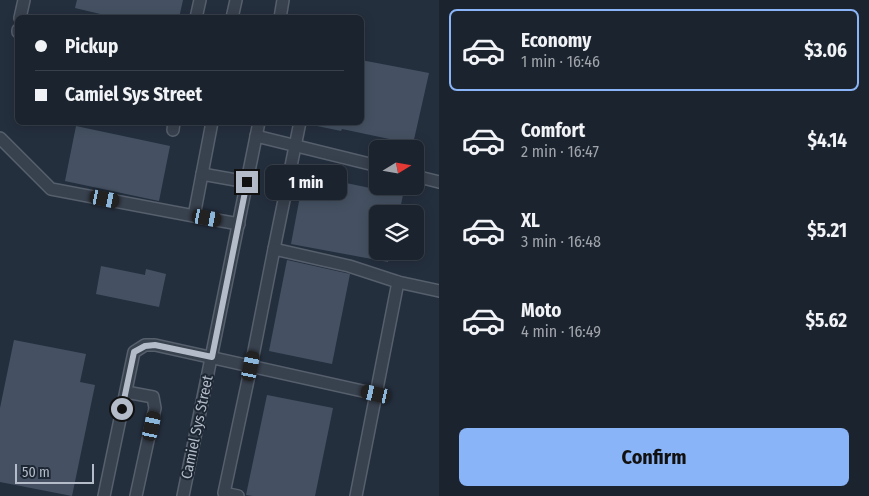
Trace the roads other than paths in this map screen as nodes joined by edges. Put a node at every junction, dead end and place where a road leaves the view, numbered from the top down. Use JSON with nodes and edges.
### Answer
{"nodes":[{"id":1,"x":24,"y":0,"type":"edge"},
{"id":2,"x":200,"y":0,"type":"edge"},
{"id":3,"x":236,"y":0,"type":"edge"},
{"id":4,"x":283,"y":0,"type":"edge"},
{"id":5,"x":21,"y":15,"type":"edge"},
{"id":6,"x":197,"y":15,"type":"edge"},
{"id":7,"x":233,"y":15,"type":"edge"},
{"id":8,"x":280,"y":15,"type":"edge"},
{"id":9,"x":211,"y":125,"type":"edge"},
{"id":10,"x":258,"y":125,"type":"edge"},
{"id":11,"x":300,"y":125,"type":"edge"},
{"id":12,"x":256,"y":136,"type":"junction"},
{"id":13,"x":0,"y":138,"type":"edge"},
{"id":14,"x":296,"y":146,"type":"junction"},
{"id":15,"x":369,"y":164,"type":"edge"},
{"id":16,"x":202,"y":174,"type":"junction"},
{"id":17,"x":424,"y":178,"type":"edge"},
{"id":18,"x":247,"y":182,"type":"junction"},
{"id":19,"x":439,"y":182,"type":"edge"},
{"id":20,"x":194,"y":216,"type":"junction"},
{"id":21,"x":239,"y":224,"type":"junction"},
{"id":22,"x":274,"y":249,"type":"junction"},
{"id":23,"x":398,"y":282,"type":"junction"},
{"id":24,"x":439,"y":291,"type":"edge"},
{"id":25,"x":212,"y":357,"type":"junction"},
{"id":26,"x":251,"y":366,"type":"junction"},
{"id":27,"x":126,"y":392,"type":"junction"},
{"id":28,"x":376,"y":394,"type":"junction"},
{"id":29,"x":104,"y":496,"type":"edge"},
{"id":30,"x":136,"y":496,"type":"edge"},
{"id":31,"x":183,"y":496,"type":"edge"},
{"id":32,"x":238,"y":496,"type":"edge"},
{"id":33,"x":356,"y":496,"type":"edge"}],
"edges":[{"from":1,"to":5,"type":"street"},
{"from":2,"to":6,"type":"street"},
{"from":3,"to":7,"type":"street"},
{"from":4,"to":8,"type":"street"},
{"from":9,"to":16,"type":"street"},
{"from":10,"to":12,"type":"street","name":"Camiel Sys Street"},
{"from":11,"to":14,"type":"street"},
{"from":12,"to":14,"type":"street"},
{"from":12,"to":18,"type":"street","name":"Camiel Sys Street"},
{"from":13,"to":20,"type":"street"},
{"from":14,"to":15,"type":"street"},
{"from":14,"to":22,"type":"street"},
{"from":16,"to":18,"type":"street"},
{"from":16,"to":20,"type":"street"},
{"from":17,"to":19,"type":"street"},
{"from":18,"to":21,"type":"street","name":"Camiel Sys Street"},
{"from":20,"to":21,"type":"street"},
{"from":21,"to":25,"type":"street","name":"Camiel Sys Street"},
{"from":22,"to":23,"type":"street"},
{"from":22,"to":26,"type":"street"},
{"from":23,"to":24,"type":"street"},
{"from":23,"to":28,"type":"street"},
{"from":25,"to":26,"type":"street"},
{"from":25,"to":27,"type":"street"},
{"from":25,"to":31,"type":"street","name":"Camiel Sys Street"},
{"from":26,"to":28,"type":"street"},
{"from":26,"to":32,"type":"street"},
{"from":27,"to":29,"type":"street"},
{"from":27,"to":30,"type":"street"},
{"from":28,"to":33,"type":"street"}]}
